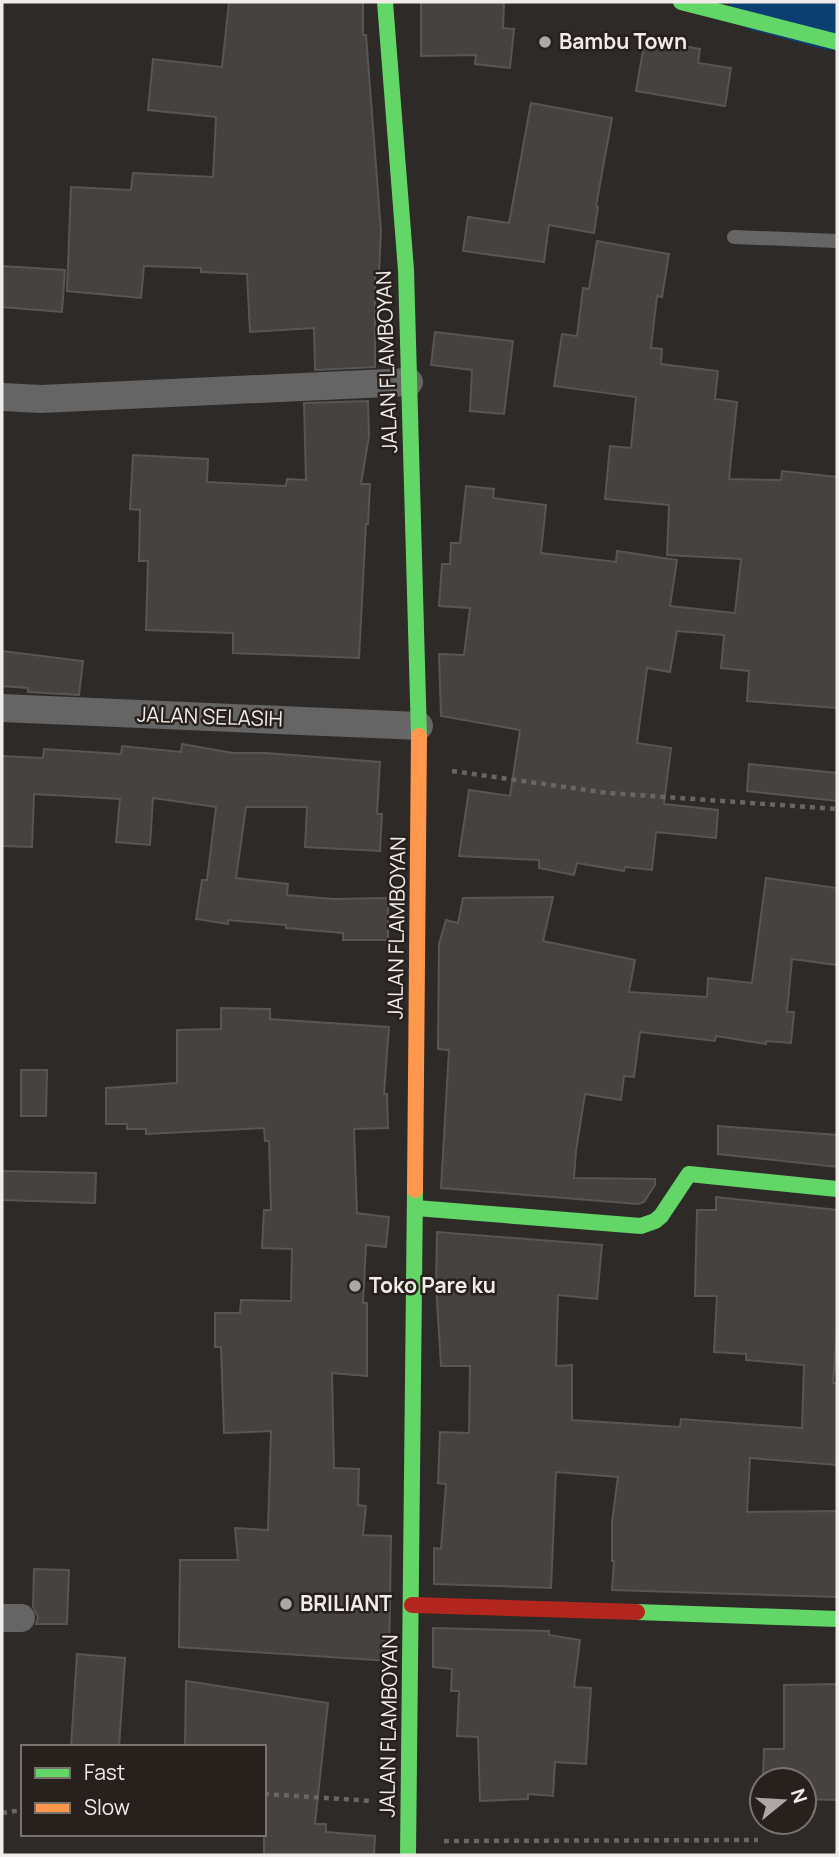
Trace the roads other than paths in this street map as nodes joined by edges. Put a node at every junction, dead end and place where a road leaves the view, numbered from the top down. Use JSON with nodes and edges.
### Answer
{"nodes":[{"id":1,"x":385,"y":2,"type":"edge"},
{"id":2,"x":681,"y":2,"type":"edge"},
{"id":3,"x":837,"y":43,"type":"edge"},
{"id":4,"x":734,"y":237,"type":"dead end"},
{"id":5,"x":837,"y":241,"type":"edge"},
{"id":6,"x":409,"y":382,"type":"junction"},
{"id":7,"x":2,"y":397,"type":"edge"},
{"id":8,"x":2,"y":708,"type":"edge"},
{"id":9,"x":419,"y":726,"type":"junction"},
{"id":10,"x":837,"y":1189,"type":"edge"},
{"id":11,"x":416,"y":1208,"type":"junction"},
{"id":12,"x":412,"y":1605,"type":"junction"},
{"id":13,"x":837,"y":1619,"type":"edge"},
{"id":14,"x":408,"y":1848,"type":"edge"}],
"edges":[{"from":1,"to":6,"type":"street","name":"JALAN FLAMBOYAN"},
{"from":2,"to":3,"type":"street"},
{"from":4,"to":5,"type":"lane"},
{"from":6,"to":7,"type":"street"},
{"from":6,"to":9,"type":"street","name":"JALAN FLAMBOYAN"},
{"from":8,"to":9,"type":"street","name":"JALAN SELASIH"},
{"from":9,"to":11,"type":"street","name":"JALAN FLAMBOYAN"},
{"from":10,"to":11,"type":"street"},
{"from":11,"to":12,"type":"street","name":"JALAN FLAMBOYAN"},
{"from":12,"to":13,"type":"street"},
{"from":12,"to":14,"type":"street","name":"JALAN FLAMBOYAN"}]}
